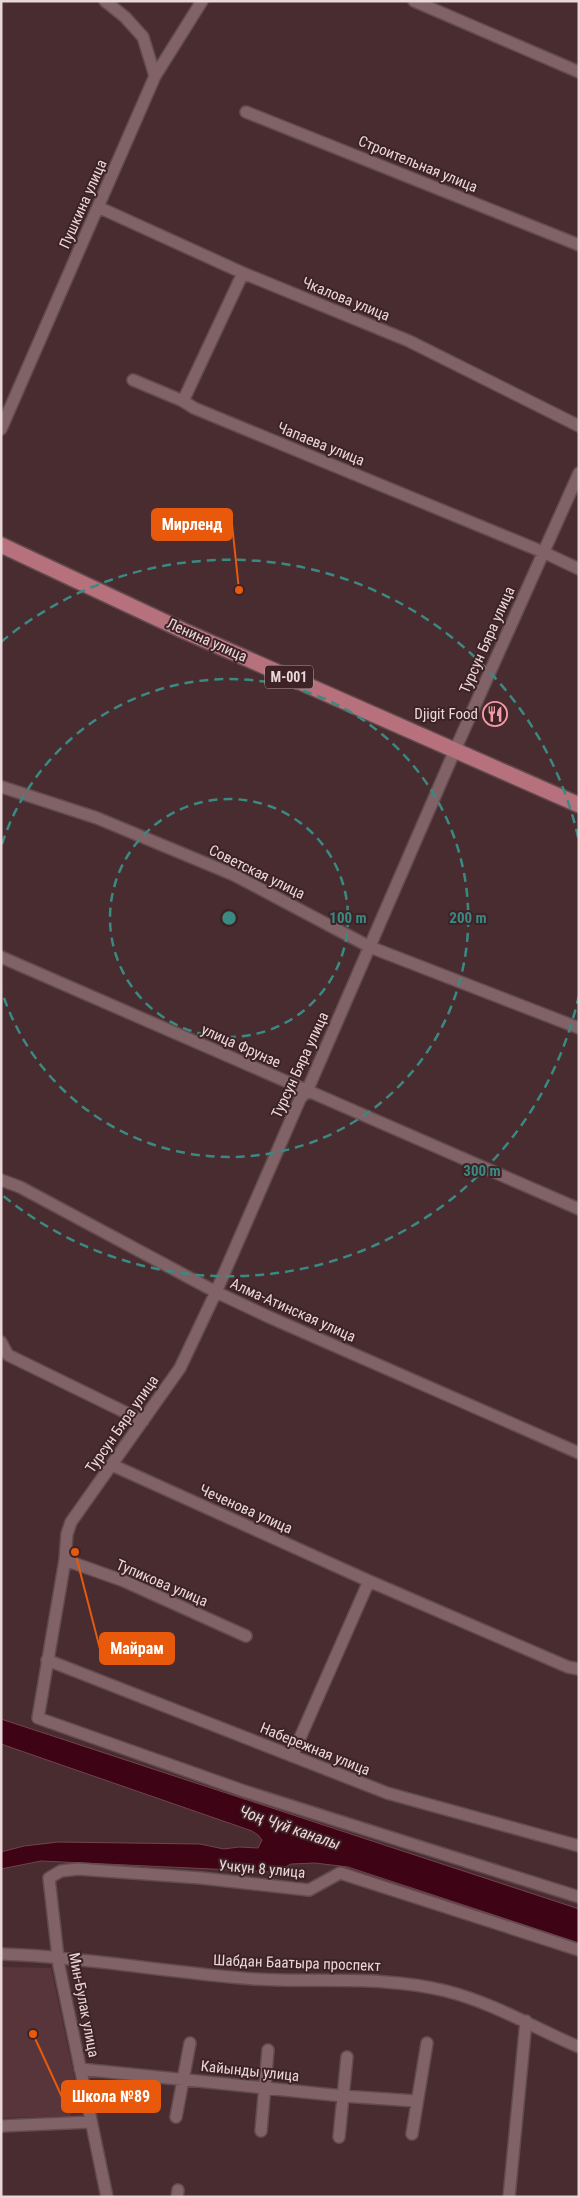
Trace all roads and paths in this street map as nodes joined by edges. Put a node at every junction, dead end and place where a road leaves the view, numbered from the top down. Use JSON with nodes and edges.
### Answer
{"nodes":[{"id":1,"x":105,"y":1,"type":"edge"},
{"id":2,"x":202,"y":1,"type":"edge"},
{"id":3,"x":414,"y":1,"type":"edge"},
{"id":4,"x":579,"y":72,"type":"edge"},
{"id":5,"x":155,"y":76,"type":"junction"},
{"id":6,"x":246,"y":112,"type":"dead end"},
{"id":7,"x":98,"y":207,"type":"junction"},
{"id":8,"x":579,"y":245,"type":"edge"},
{"id":9,"x":243,"y":273,"type":"junction"},
{"id":10,"x":133,"y":380,"type":"dead end"},
{"id":11,"x":183,"y":401,"type":"junction"},
{"id":12,"x":579,"y":426,"type":"edge"},
{"id":13,"x":1,"y":429,"type":"edge"},
{"id":14,"x":579,"y":473,"type":"edge"},
{"id":15,"x":1,"y":545,"type":"edge"},
{"id":16,"x":543,"y":552,"type":"junction"},
{"id":17,"x":579,"y":570,"type":"edge"},
{"id":18,"x":455,"y":750,"type":"junction"},
{"id":19,"x":1,"y":787,"type":"edge"},
{"id":20,"x":1,"y":794,"type":"edge"},
{"id":21,"x":579,"y":805,"type":"edge"},
{"id":22,"x":370,"y":947,"type":"junction"},
{"id":23,"x":1,"y":957,"type":"edge"},
{"id":24,"x":579,"y":1028,"type":"edge"},
{"id":25,"x":307,"y":1091,"type":"junction"},
{"id":26,"x":1,"y":1180,"type":"edge"},
{"id":27,"x":579,"y":1209,"type":"edge"},
{"id":28,"x":216,"y":1292,"type":"junction"},
{"id":29,"x":1,"y":1342,"type":"edge"},
{"id":30,"x":143,"y":1420,"type":"junction"},
{"id":31,"x":579,"y":1453,"type":"edge"},
{"id":32,"x":112,"y":1465,"type":"junction"},
{"id":33,"x":65,"y":1560,"type":"junction"},
{"id":34,"x":369,"y":1581,"type":"junction"},
{"id":35,"x":246,"y":1636,"type":"dead end"},
{"id":36,"x":47,"y":1660,"type":"junction"},
{"id":37,"x":579,"y":1669,"type":"edge"},
{"id":38,"x":292,"y":1756,"type":"junction"},
{"id":39,"x":577,"y":1842,"type":"edge"},
{"id":40,"x":49,"y":1878,"type":"joint"},
{"id":41,"x":579,"y":1897,"type":"edge"},
{"id":42,"x":579,"y":1950,"type":"edge"},
{"id":43,"x":1,"y":1954,"type":"edge"},
{"id":44,"x":58,"y":1956,"type":"junction"},
{"id":45,"x":526,"y":2021,"type":"junction"},
{"id":46,"x":190,"y":2043,"type":"dead end"},
{"id":47,"x":427,"y":2043,"type":"dead end"},
{"id":48,"x":579,"y":2047,"type":"edge"},
{"id":49,"x":268,"y":2050,"type":"dead end"},
{"id":50,"x":347,"y":2057,"type":"dead end"},
{"id":51,"x":80,"y":2068,"type":"junction"},
{"id":52,"x":183,"y":2079,"type":"junction"},
{"id":53,"x":265,"y":2088,"type":"junction"},
{"id":54,"x":343,"y":2096,"type":"junction"},
{"id":55,"x":416,"y":2101,"type":"junction"},
{"id":56,"x":176,"y":2117,"type":"dead end"},
{"id":57,"x":91,"y":2122,"type":"junction"},
{"id":58,"x":1,"y":2126,"type":"edge"},
{"id":59,"x":261,"y":2131,"type":"dead end"},
{"id":60,"x":412,"y":2134,"type":"dead end"},
{"id":61,"x":339,"y":2137,"type":"dead end"},
{"id":62,"x":107,"y":2197,"type":"edge"},
{"id":63,"x":509,"y":2197,"type":"edge"}],
"edges":[{"from":1,"to":5,"type":"street"},
{"from":2,"to":5,"type":"street","name":"Пушкина улица"},
{"from":3,"to":4,"type":"street"},
{"from":5,"to":7,"type":"street","name":"Пушкина улица"},
{"from":6,"to":8,"type":"street","name":"Строительная улица"},
{"from":7,"to":9,"type":"street","name":"Чкалова улица"},
{"from":7,"to":13,"type":"street","name":"Пушкина улица"},
{"from":9,"to":11,"type":"street"},
{"from":9,"to":12,"type":"street","name":"Чкалова улица"},
{"from":10,"to":11,"type":"street","name":"Чапаева улица"},
{"from":11,"to":16,"type":"street","name":"Чапаева улица"},
{"from":14,"to":16,"type":"street","name":"Турсун Бяра улица"},
{"from":15,"to":18,"type":"main road","name":"Ленина улица","number":"М-001"},
{"from":16,"to":17,"type":"street","name":"Чапаева улица"},
{"from":16,"to":18,"type":"street","name":"Турсун Бяра улица"},
{"from":18,"to":21,"type":"main road","name":"Ленина улица","number":"М-001"},
{"from":18,"to":22,"type":"street","name":"Турсун Бяра улица"},
{"from":19,"to":20,"type":"street"},
{"from":19,"to":22,"type":"street","name":"Советская улица"},
{"from":22,"to":24,"type":"street","name":"Советская улица"},
{"from":22,"to":25,"type":"street","name":"Турсун Бяра улица"},
{"from":23,"to":25,"type":"street","name":"улица Фрунзе"},
{"from":25,"to":27,"type":"street","name":"улица Фрунзе"},
{"from":25,"to":28,"type":"street","name":"Турсун Бяра улица"},
{"from":26,"to":28,"type":"street","name":"Алма-Атинская улица"},
{"from":28,"to":30,"type":"street","name":"Турсун Бяра улица"},
{"from":28,"to":31,"type":"street","name":"Алма-Атинская улица"},
{"from":29,"to":30,"type":"street"},
{"from":30,"to":32,"type":"street","name":"Турсун Бяра улица"},
{"from":32,"to":33,"type":"street","name":"Турсун Бяра улица"},
{"from":32,"to":34,"type":"street","name":"Чеченова улица"},
{"from":33,"to":35,"type":"street","name":"Тупикова улица"},
{"from":33,"to":36,"type":"street","name":"Турсун Бяра улица"},
{"from":34,"to":37,"type":"street","name":"Чеченова улица"},
{"from":34,"to":38,"type":"street"},
{"from":36,"to":38,"type":"street","name":"Набережная улица"},
{"from":36,"to":41,"type":"street","name":"Турсун Бяра улица"},
{"from":38,"to":39,"type":"street","name":"Набережная улица"},
{"from":40,"to":42,"type":"street","name":"Учкун 8 улица"},
{"from":40,"to":44,"type":"street","name":"Мин-Булак улица"},
{"from":43,"to":44,"type":"street","name":"Шабдан Баатыра проспект"},
{"from":44,"to":45,"type":"street","name":"Шабдан Баатыра проспект"},
{"from":44,"to":51,"type":"street","name":"Мин-Булак улица"},
{"from":45,"to":48,"type":"street","name":"Шабдан Баатыра проспект"},
{"from":45,"to":63,"type":"street"},
{"from":46,"to":52,"type":"street"},
{"from":47,"to":55,"type":"street"},
{"from":49,"to":53,"type":"street"},
{"from":50,"to":54,"type":"street"},
{"from":51,"to":52,"type":"street","name":"Кайынды улица"},
{"from":51,"to":57,"type":"street","name":"Мин-Булак улица"},
{"from":52,"to":53,"type":"street","name":"Кайынды улица"},
{"from":52,"to":56,"type":"street"},
{"from":53,"to":54,"type":"street","name":"Кайынды улица"},
{"from":53,"to":59,"type":"street"},
{"from":54,"to":55,"type":"street","name":"Кайынды улица"},
{"from":54,"to":61,"type":"street"},
{"from":55,"to":60,"type":"street"},
{"from":57,"to":58,"type":"street"},
{"from":57,"to":62,"type":"street","name":"Мин-Булак улица"}]}
